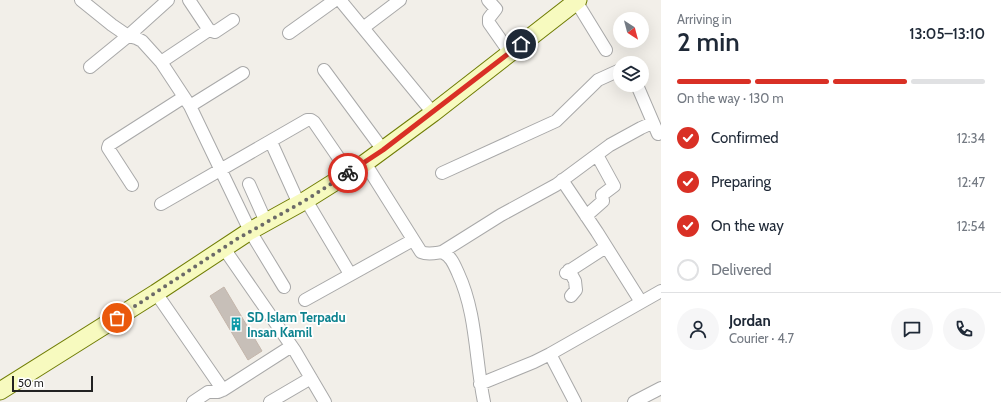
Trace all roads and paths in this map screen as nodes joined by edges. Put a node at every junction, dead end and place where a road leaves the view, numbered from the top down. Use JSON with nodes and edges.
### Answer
{"nodes":[{"id":1,"x":82,"y":0,"type":"edge"},
{"id":2,"x":168,"y":0,"type":"edge"},
{"id":3,"x":189,"y":0,"type":"edge"},
{"id":4,"x":400,"y":0,"type":"edge"},
{"id":5,"x":488,"y":0,"type":"edge"},
{"id":6,"x":341,"y":1,"type":"edge"},
{"id":7,"x":577,"y":1,"type":"edge"},
{"id":8,"x":233,"y":20,"type":"dead end"},
{"id":9,"x":363,"y":28,"type":"junction"},
{"id":10,"x":209,"y":30,"type":"junction"},
{"id":11,"x":289,"y":33,"type":"dead end"},
{"id":12,"x":128,"y":36,"type":"junction"},
{"id":13,"x":606,"y":50,"type":"dead end"},
{"id":14,"x":510,"y":53,"type":"junction"},
{"id":15,"x":161,"y":62,"type":"junction"},
{"id":16,"x":90,"y":67,"type":"dead end"},
{"id":17,"x":324,"y":70,"type":"dead end"},
{"id":18,"x":243,"y":73,"type":"dead end"},
{"id":19,"x":613,"y":73,"type":"edge"},
{"id":20,"x":640,"y":92,"type":"edge"},
{"id":21,"x":187,"y":102,"type":"junction"},
{"id":22,"x":433,"y":112,"type":"junction"},
{"id":23,"x":652,"y":123,"type":"junction"},
{"id":24,"x":661,"y":132,"type":"edge"},
{"id":25,"x":271,"y":142,"type":"junction"},
{"id":26,"x":383,"y":150,"type":"junction"},
{"id":27,"x":597,"y":155,"type":"junction"},
{"id":28,"x":365,"y":163,"type":"junction"},
{"id":29,"x":221,"y":169,"type":"junction"},
{"id":30,"x":349,"y":173,"type":"junction"},
{"id":31,"x":442,"y":173,"type":"dead end"},
{"id":32,"x":562,"y":180,"type":"junction"},
{"id":33,"x":249,"y":184,"type":"dead end"},
{"id":34,"x":132,"y":185,"type":"dead end"},
{"id":35,"x":302,"y":202,"type":"junction"},
{"id":36,"x":161,"y":204,"type":"dead end"},
{"id":37,"x":586,"y":216,"type":"junction"},
{"id":38,"x":266,"y":222,"type":"junction"},
{"id":39,"x":250,"y":231,"type":"junction"},
{"id":40,"x":413,"y":240,"type":"junction"},
{"id":41,"x":223,"y":247,"type":"junction"},
{"id":42,"x":606,"y":247,"type":"junction"},
{"id":43,"x":442,"y":252,"type":"junction"},
{"id":44,"x":350,"y":274,"type":"junction"},
{"id":45,"x":284,"y":286,"type":"dead end"},
{"id":46,"x":661,"y":291,"type":"edge"},
{"id":47,"x":156,"y":293,"type":"junction"},
{"id":48,"x":570,"y":296,"type":"dead end"},
{"id":49,"x":305,"y":300,"type":"dead end"},
{"id":50,"x":641,"y":302,"type":"junction"},
{"id":51,"x":292,"y":348,"type":"junction"},
{"id":52,"x":550,"y":354,"type":"junction"},
{"id":53,"x":311,"y":378,"type":"junction"},
{"id":54,"x":480,"y":384,"type":"junction"},
{"id":55,"x":661,"y":388,"type":"edge"},
{"id":56,"x":223,"y":390,"type":"junction"},
{"id":57,"x":0,"y":391,"type":"edge"},
{"id":58,"x":211,"y":397,"type":"edge"},
{"id":59,"x":193,"y":402,"type":"edge"},
{"id":60,"x":270,"y":402,"type":"edge"},
{"id":61,"x":325,"y":402,"type":"edge"},
{"id":62,"x":484,"y":402,"type":"edge"},
{"id":63,"x":575,"y":402,"type":"edge"},
{"id":64,"x":634,"y":402,"type":"edge"}],
"edges":[{"from":1,"to":12,"type":"street"},
{"from":2,"to":12,"type":"street"},
{"from":3,"to":10,"type":"street"},
{"from":4,"to":9,"type":"street"},
{"from":5,"to":14,"type":"street"},
{"from":6,"to":9,"type":"street"},
{"from":6,"to":11,"type":"street"},
{"from":7,"to":13,"type":"street"},
{"from":7,"to":14,"type":"street"},
{"from":8,"to":10,"type":"street"},
{"from":9,"to":22,"type":"street"},
{"from":10,"to":15,"type":"street"},
{"from":12,"to":15,"type":"street"},
{"from":12,"to":16,"type":"street"},
{"from":14,"to":22,"type":"street"},
{"from":15,"to":21,"type":"street"},
{"from":17,"to":26,"type":"street"},
{"from":18,"to":21,"type":"street"},
{"from":19,"to":31,"type":"street"},
{"from":20,"to":23,"type":"street"},
{"from":21,"to":29,"type":"street"},
{"from":21,"to":34,"type":"street"},
{"from":22,"to":26,"type":"street"},
{"from":23,"to":24,"type":"street"},
{"from":23,"to":27,"type":"street"},
{"from":25,"to":29,"type":"street"},
{"from":25,"to":30,"type":"street"},
{"from":25,"to":35,"type":"street"},
{"from":26,"to":28,"type":"street"},
{"from":27,"to":32,"type":"street"},
{"from":27,"to":37,"type":"street"},
{"from":28,"to":30,"type":"street"},
{"from":28,"to":40,"type":"street"},
{"from":29,"to":36,"type":"street"},
{"from":29,"to":39,"type":"street"},
{"from":30,"to":35,"type":"street"},
{"from":32,"to":37,"type":"street"},
{"from":32,"to":43,"type":"street"},
{"from":33,"to":38,"type":"street"},
{"from":35,"to":38,"type":"street"},
{"from":35,"to":44,"type":"street"},
{"from":37,"to":42,"type":"street"},
{"from":38,"to":39,"type":"street"},
{"from":39,"to":41,"type":"street"},
{"from":39,"to":45,"type":"street"},
{"from":40,"to":43,"type":"street"},
{"from":40,"to":44,"type":"street"},
{"from":41,"to":47,"type":"street"},
{"from":41,"to":51,"type":"street"},
{"from":42,"to":48,"type":"street"},
{"from":42,"to":50,"type":"street"},
{"from":43,"to":54,"type":"street"},
{"from":44,"to":49,"type":"street"},
{"from":46,"to":50,"type":"street"},
{"from":47,"to":56,"type":"street"},
{"from":47,"to":57,"type":"street"},
{"from":50,"to":52,"type":"street"},
{"from":51,"to":53,"type":"street"},
{"from":51,"to":56,"type":"street"},
{"from":52,"to":54,"type":"street"},
{"from":52,"to":63,"type":"street"},
{"from":53,"to":60,"type":"street"},
{"from":53,"to":61,"type":"street"},
{"from":54,"to":62,"type":"street"},
{"from":55,"to":64,"type":"street"},
{"from":56,"to":58,"type":"street"},
{"from":58,"to":59,"type":"street"}]}
